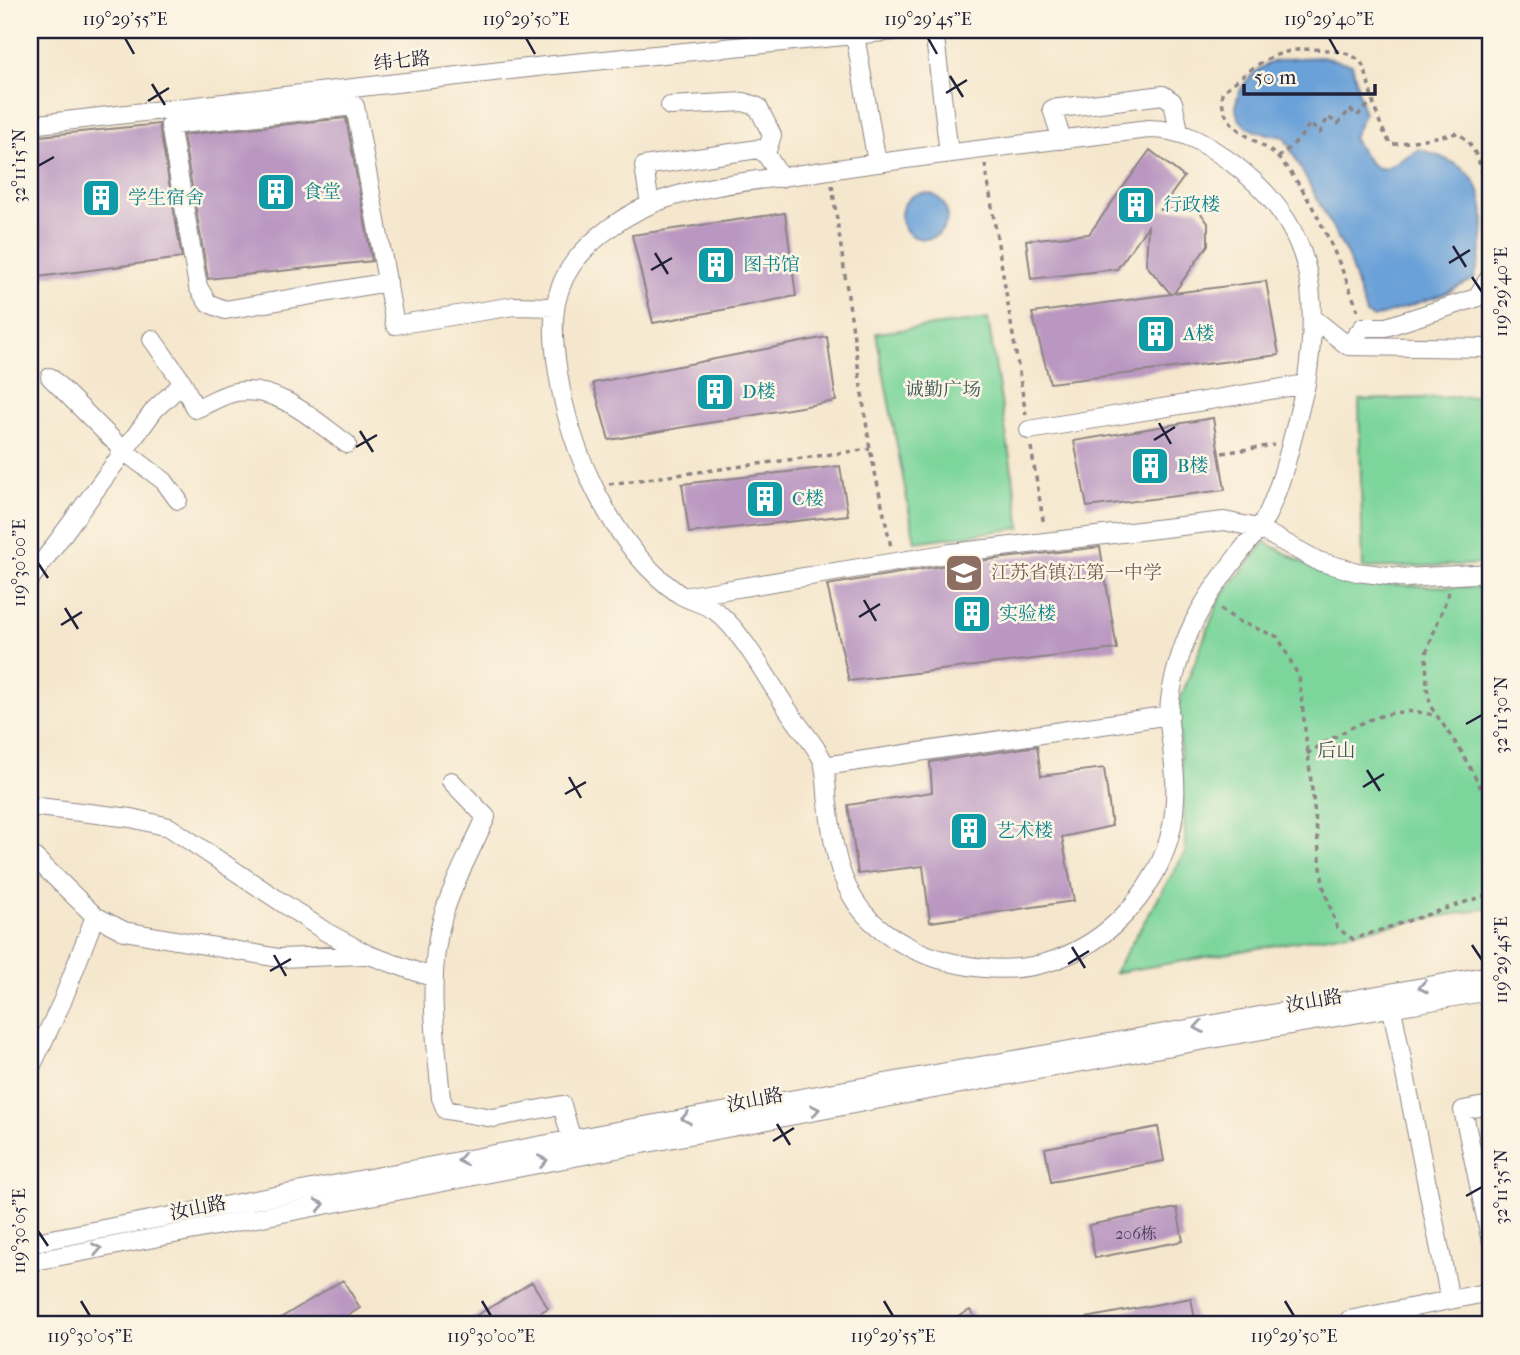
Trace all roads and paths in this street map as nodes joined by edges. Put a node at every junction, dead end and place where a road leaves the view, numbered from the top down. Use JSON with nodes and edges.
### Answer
{"nodes":[{"id":1,"x":904,"y":30,"type":"edge"},
{"id":2,"x":934,"y":30,"type":"edge"},
{"id":3,"x":855,"y":35,"type":"junction"},
{"id":4,"x":1373,"y":101,"type":"junction"},
{"id":5,"x":670,"y":106,"type":"dead end"},
{"id":6,"x":30,"y":125,"type":"edge"},
{"id":7,"x":1180,"y":131,"type":"junction"},
{"id":8,"x":1062,"y":139,"type":"junction"},
{"id":9,"x":983,"y":149,"type":"junction"},
{"id":10,"x":949,"y":153,"type":"junction"},
{"id":11,"x":766,"y":154,"type":"junction"},
{"id":12,"x":1278,"y":158,"type":"junction"},
{"id":13,"x":877,"y":163,"type":"junction"},
{"id":14,"x":830,"y":170,"type":"junction"},
{"id":15,"x":781,"y":178,"type":"junction"},
{"id":16,"x":1490,"y":203,"type":"edge"},
{"id":17,"x":650,"y":205,"type":"junction"},
{"id":18,"x":1490,"y":277,"type":"edge"},
{"id":19,"x":388,"y":282,"type":"junction"},
{"id":20,"x":555,"y":307,"type":"junction"},
{"id":21,"x":1313,"y":318,"type":"junction"},
{"id":22,"x":1363,"y":327,"type":"junction"},
{"id":23,"x":152,"y":339,"type":"dead end"},
{"id":24,"x":1348,"y":346,"type":"junction"},
{"id":25,"x":1490,"y":348,"type":"edge"},
{"id":26,"x":50,"y":377,"type":"dead end"},
{"id":27,"x":183,"y":383,"type":"junction"},
{"id":28,"x":1306,"y":384,"type":"junction"},
{"id":29,"x":1029,"y":430,"type":"junction"},
{"id":30,"x":1290,"y":443,"type":"junction"},
{"id":31,"x":347,"y":444,"type":"dead end"},
{"id":32,"x":870,"y":449,"type":"junction"},
{"id":33,"x":124,"y":451,"type":"junction"},
{"id":34,"x":1222,"y":453,"type":"dead end"},
{"id":35,"x":593,"y":486,"type":"junction"},
{"id":36,"x":178,"y":500,"type":"dead end"},
{"id":37,"x":1258,"y":528,"type":"junction"},
{"id":38,"x":1047,"y":542,"type":"junction"},
{"id":39,"x":895,"y":562,"type":"junction"},
{"id":40,"x":1490,"y":573,"type":"edge"},
{"id":41,"x":1458,"y":575,"type":"junction"},
{"id":42,"x":30,"y":579,"type":"edge"},
{"id":43,"x":1208,"y":596,"type":"junction"},
{"id":44,"x":682,"y":597,"type":"junction"},
{"id":45,"x":1170,"y":715,"type":"junction"},
{"id":46,"x":1437,"y":716,"type":"junction"},
{"id":47,"x":1306,"y":754,"type":"junction"},
{"id":48,"x":824,"y":766,"type":"junction"},
{"id":49,"x":451,"y":781,"type":"dead end"},
{"id":50,"x":30,"y":806,"type":"edge"},
{"id":51,"x":1490,"y":806,"type":"edge"},
{"id":52,"x":30,"y":853,"type":"edge"},
{"id":53,"x":1490,"y":894,"type":"edge"},
{"id":54,"x":95,"y":916,"type":"junction"},
{"id":55,"x":369,"y":955,"type":"junction"},
{"id":56,"x":1490,"y":975,"type":"edge"},
{"id":57,"x":434,"y":978,"type":"junction"},
{"id":58,"x":1490,"y":991,"type":"edge"},
{"id":59,"x":1392,"y":1009,"type":"junction"},
{"id":60,"x":30,"y":1069,"type":"edge"},
{"id":61,"x":1490,"y":1105,"type":"edge"},
{"id":62,"x":574,"y":1147,"type":"junction"},
{"id":63,"x":1490,"y":1237,"type":"edge"},
{"id":64,"x":30,"y":1243,"type":"edge"},
{"id":65,"x":30,"y":1262,"type":"edge"},
{"id":66,"x":1490,"y":1292,"type":"edge"},
{"id":67,"x":1450,"y":1300,"type":"junction"},
{"id":68,"x":1349,"y":1325,"type":"edge"}],
"edges":[{"from":1,"to":3,"type":"street","name":"纬七路"},
{"from":2,"to":10,"type":"street"},
{"from":3,"to":6,"type":"street","name":"纬七路"},
{"from":3,"to":13,"type":"street"},
{"from":4,"to":12,"type":"path"},
{"from":4,"to":12,"type":"path"},
{"from":4,"to":16,"type":"path"},
{"from":5,"to":11,"type":"street"},
{"from":7,"to":8,"type":"street"},
{"from":7,"to":8,"type":"street"},
{"from":7,"to":21,"type":"street"},
{"from":8,"to":9,"type":"street"},
{"from":9,"to":10,"type":"street"},
{"from":9,"to":29,"type":"path"},
{"from":10,"to":13,"type":"street"},
{"from":11,"to":15,"type":"street"},
{"from":11,"to":17,"type":"street"},
{"from":12,"to":22,"type":"path"},
{"from":13,"to":14,"type":"street"},
{"from":14,"to":15,"type":"street"},
{"from":14,"to":32,"type":"path"},
{"from":15,"to":17,"type":"street"},
{"from":17,"to":20,"type":"street"},
{"from":18,"to":22,"type":"street"},
{"from":19,"to":19,"type":"street"},
{"from":19,"to":20,"type":"street"},
{"from":20,"to":35,"type":"street"},
{"from":21,"to":24,"type":"street"},
{"from":21,"to":28,"type":"street"},
{"from":22,"to":24,"type":"street"},
{"from":23,"to":27,"type":"street"},
{"from":24,"to":25,"type":"street"},
{"from":26,"to":33,"type":"street"},
{"from":27,"to":31,"type":"street"},
{"from":27,"to":33,"type":"street"},
{"from":28,"to":29,"type":"street"},
{"from":28,"to":30,"type":"street"},
{"from":29,"to":38,"type":"path"},
{"from":30,"to":34,"type":"path"},
{"from":30,"to":37,"type":"street"},
{"from":32,"to":35,"type":"path"},
{"from":32,"to":39,"type":"path"},
{"from":33,"to":36,"type":"street"},
{"from":33,"to":42,"type":"street"},
{"from":35,"to":44,"type":"street"},
{"from":37,"to":38,"type":"street"},
{"from":37,"to":41,"type":"street"},
{"from":37,"to":43,"type":"street"},
{"from":38,"to":39,"type":"street"},
{"from":39,"to":44,"type":"street"},
{"from":40,"to":41,"type":"street"},
{"from":41,"to":46,"type":"path"},
{"from":43,"to":45,"type":"street"},
{"from":43,"to":47,"type":"path"},
{"from":44,"to":48,"type":"street"},
{"from":45,"to":48,"type":"street"},
{"from":45,"to":48,"type":"street"},
{"from":46,"to":47,"type":"path"},
{"from":46,"to":51,"type":"path"},
{"from":47,"to":53,"type":"path"},
{"from":49,"to":57,"type":"street"},
{"from":50,"to":55,"type":"street"},
{"from":52,"to":54,"type":"street"},
{"from":54,"to":55,"type":"street"},
{"from":54,"to":60,"type":"street"},
{"from":55,"to":57,"type":"street"},
{"from":56,"to":62,"type":"street","name":"汝山路","one_way":true},
{"from":57,"to":62,"type":"street"},
{"from":58,"to":59,"type":"street","name":"汝山路"},
{"from":62,"to":59,"type":"street","name":"汝山路","one_way":true},
{"from":59,"to":67,"type":"street"},
{"from":61,"to":63,"type":"street"},
{"from":62,"to":64,"type":"street","name":"汝山路","one_way":true},
{"from":65,"to":62,"type":"street","name":"汝山路","one_way":true},
{"from":66,"to":67,"type":"street"},
{"from":67,"to":68,"type":"street"}]}
